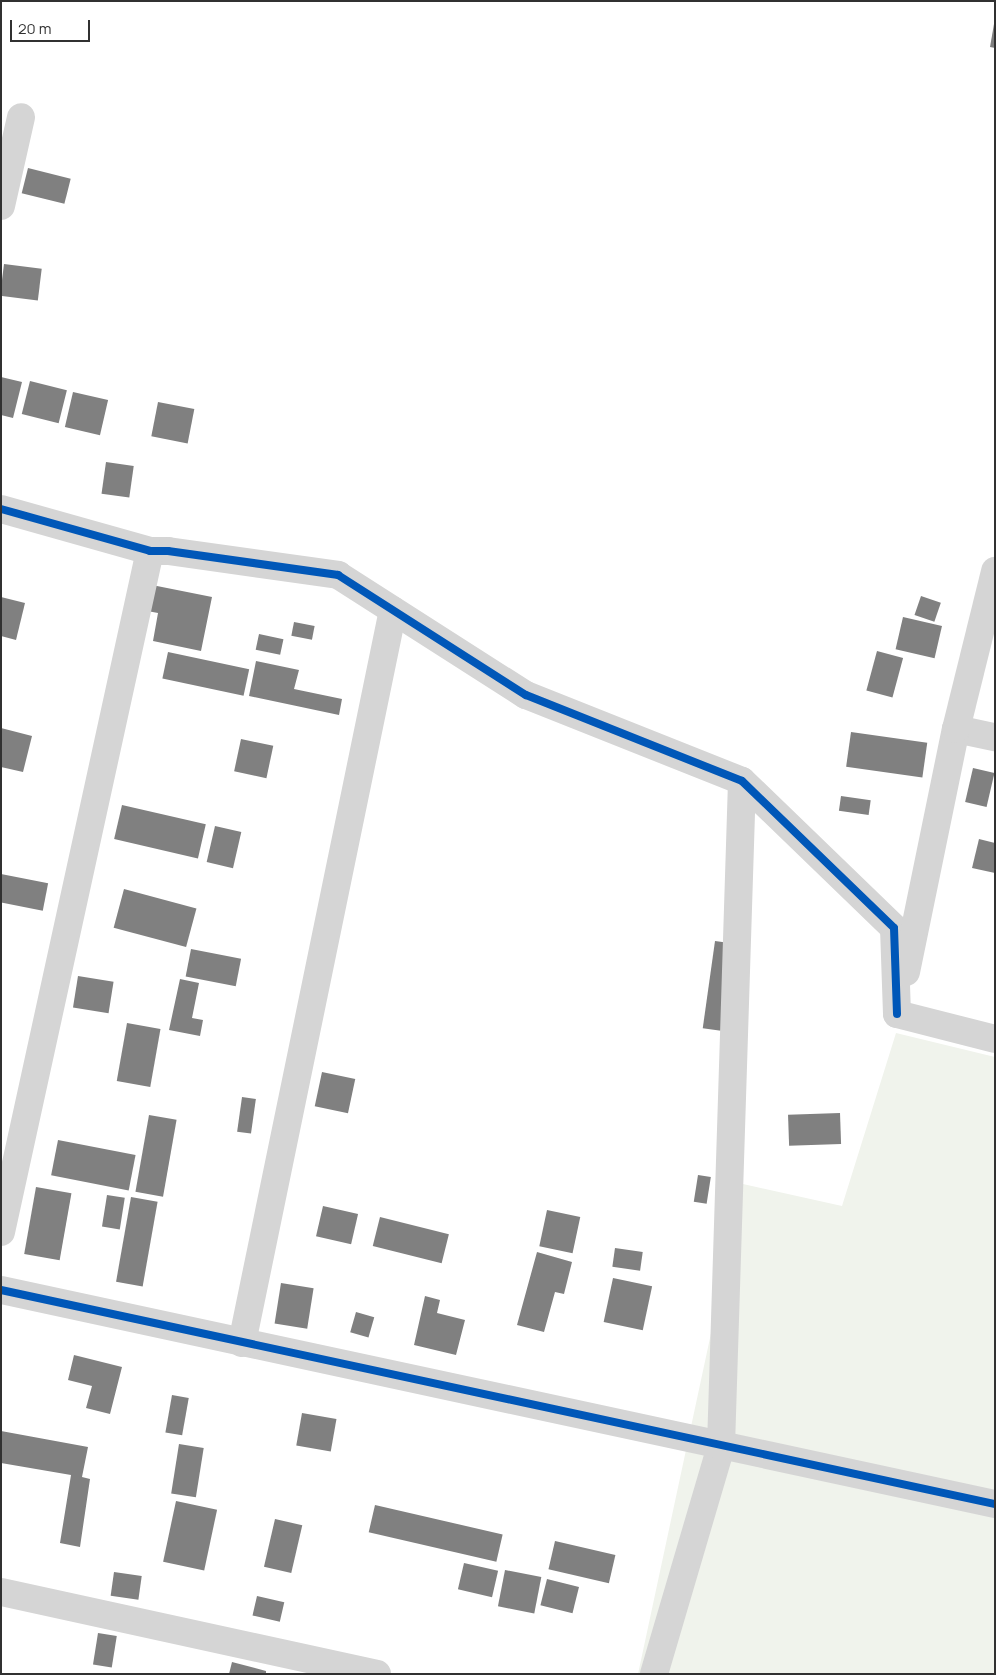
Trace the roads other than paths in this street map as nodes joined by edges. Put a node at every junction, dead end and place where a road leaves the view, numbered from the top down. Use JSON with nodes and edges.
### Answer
{"nodes":[{"id":1,"x":21,"y":117,"type":"dead end"},
{"id":2,"x":1,"y":206,"type":"edge"},
{"id":3,"x":1,"y":509,"type":"edge"},
{"id":4,"x":150,"y":551,"type":"junction"},
{"id":5,"x":995,"y":571,"type":"edge"},
{"id":6,"x":393,"y":610,"type":"junction"},
{"id":7,"x":956,"y":729,"type":"junction"},
{"id":8,"x":995,"y":737,"type":"edge"},
{"id":9,"x":742,"y":781,"type":"junction"},
{"id":10,"x":897,"y":1014,"type":"junction"},
{"id":11,"x":995,"y":1039,"type":"edge"},
{"id":12,"x":1,"y":1232,"type":"edge"},
{"id":13,"x":1,"y":1290,"type":"edge"},
{"id":14,"x":242,"y":1342,"type":"junction"},
{"id":15,"x":721,"y":1446,"type":"junction"},
{"id":16,"x":995,"y":1504,"type":"edge"},
{"id":17,"x":1,"y":1592,"type":"edge"},
{"id":18,"x":377,"y":1674,"type":"edge"},
{"id":19,"x":654,"y":1674,"type":"edge"}],
"edges":[{"from":1,"to":2,"type":"street"},
{"from":3,"to":4,"type":"street"},
{"from":4,"to":6,"type":"street"},
{"from":4,"to":12,"type":"street"},
{"from":5,"to":7,"type":"street"},
{"from":6,"to":9,"type":"street"},
{"from":6,"to":14,"type":"street"},
{"from":7,"to":8,"type":"street"},
{"from":7,"to":10,"type":"street"},
{"from":9,"to":10,"type":"street"},
{"from":9,"to":15,"type":"street"},
{"from":10,"to":11,"type":"street"},
{"from":13,"to":14,"type":"street"},
{"from":14,"to":15,"type":"street"},
{"from":15,"to":16,"type":"street"},
{"from":15,"to":19,"type":"street"},
{"from":17,"to":18,"type":"street"}]}
